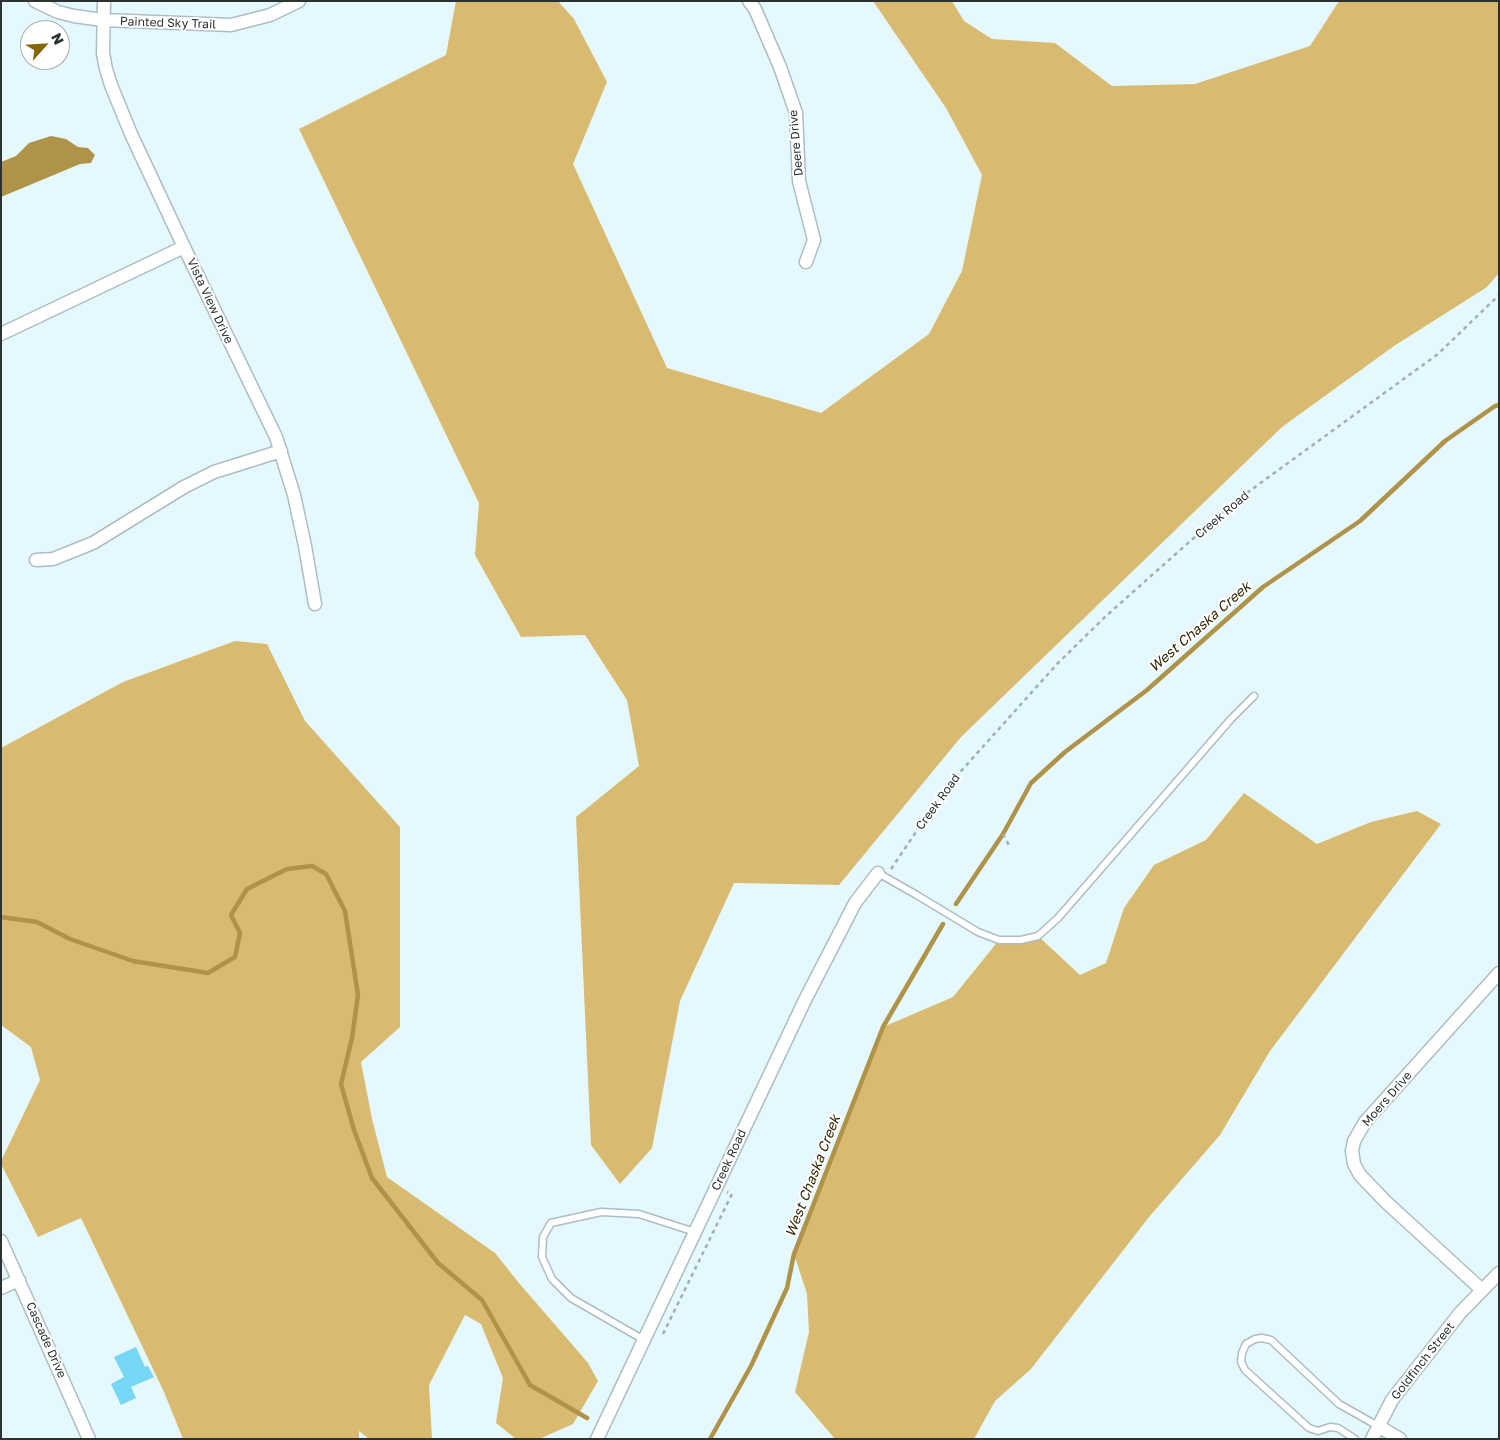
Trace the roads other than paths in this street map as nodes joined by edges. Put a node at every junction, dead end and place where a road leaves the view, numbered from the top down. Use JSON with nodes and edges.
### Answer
{"nodes":[{"id":1,"x":35,"y":1,"type":"edge"},
{"id":2,"x":104,"y":1,"type":"edge"},
{"id":3,"x":299,"y":1,"type":"edge"},
{"id":4,"x":749,"y":1,"type":"edge"},
{"id":5,"x":102,"y":20,"type":"junction"},
{"id":6,"x":184,"y":247,"type":"junction"},
{"id":7,"x":806,"y":262,"type":"dead end"},
{"id":8,"x":1,"y":334,"type":"edge"},
{"id":9,"x":281,"y":451,"type":"junction"},
{"id":10,"x":36,"y":560,"type":"dead end"},
{"id":11,"x":315,"y":604,"type":"dead end"},
{"id":12,"x":1254,"y":696,"type":"dead end"},
{"id":13,"x":878,"y":873,"type":"joint"},
{"id":14,"x":1499,"y":973,"type":"edge"},
{"id":15,"x":695,"y":1232,"type":"junction"},
{"id":16,"x":1,"y":1242,"type":"edge"},
{"id":17,"x":1499,"y":1273,"type":"edge"},
{"id":18,"x":18,"y":1280,"type":"junction"},
{"id":19,"x":1,"y":1288,"type":"edge"},
{"id":20,"x":1482,"y":1290,"type":"junction"},
{"id":21,"x":644,"y":1340,"type":"junction"},
{"id":22,"x":1378,"y":1426,"type":"junction"},
{"id":23,"x":89,"y":1439,"type":"edge"},
{"id":24,"x":596,"y":1439,"type":"edge"},
{"id":25,"x":1355,"y":1439,"type":"edge"},
{"id":26,"x":1372,"y":1439,"type":"edge"},
{"id":27,"x":1400,"y":1439,"type":"edge"}],
"edges":[{"from":1,"to":5,"type":"street","name":"Painted Sky Trail"},
{"from":2,"to":5,"type":"street","name":"Vista View Drive"},
{"from":3,"to":5,"type":"street","name":"Painted Sky Trail"},
{"from":4,"to":7,"type":"street","name":"Deere Drive"},
{"from":5,"to":6,"type":"street","name":"Vista View Drive"},
{"from":6,"to":8,"type":"street"},
{"from":6,"to":9,"type":"street","name":"Vista View Drive"},
{"from":9,"to":10,"type":"street"},
{"from":9,"to":11,"type":"street","name":"Vista View Drive"},
{"from":12,"to":13,"type":"lane"},
{"from":13,"to":15,"type":"street","name":"Creek Road"},
{"from":14,"to":20,"type":"street","name":"Moers Drive"},
{"from":15,"to":21,"type":"street","name":"Creek Road"},
{"from":15,"to":21,"type":"lane"},
{"from":16,"to":18,"type":"street","name":"Cascade Drive"},
{"from":17,"to":20,"type":"street","name":"Goldfinch Street"},
{"from":18,"to":19,"type":"street"},
{"from":18,"to":23,"type":"street","name":"Cascade Drive"},
{"from":20,"to":22,"type":"street","name":"Goldfinch Street"},
{"from":21,"to":24,"type":"street","name":"Creek Road"},
{"from":22,"to":25,"type":"lane"},
{"from":22,"to":26,"type":"street","name":"Goldfinch Street"},
{"from":22,"to":27,"type":"street"}]}
